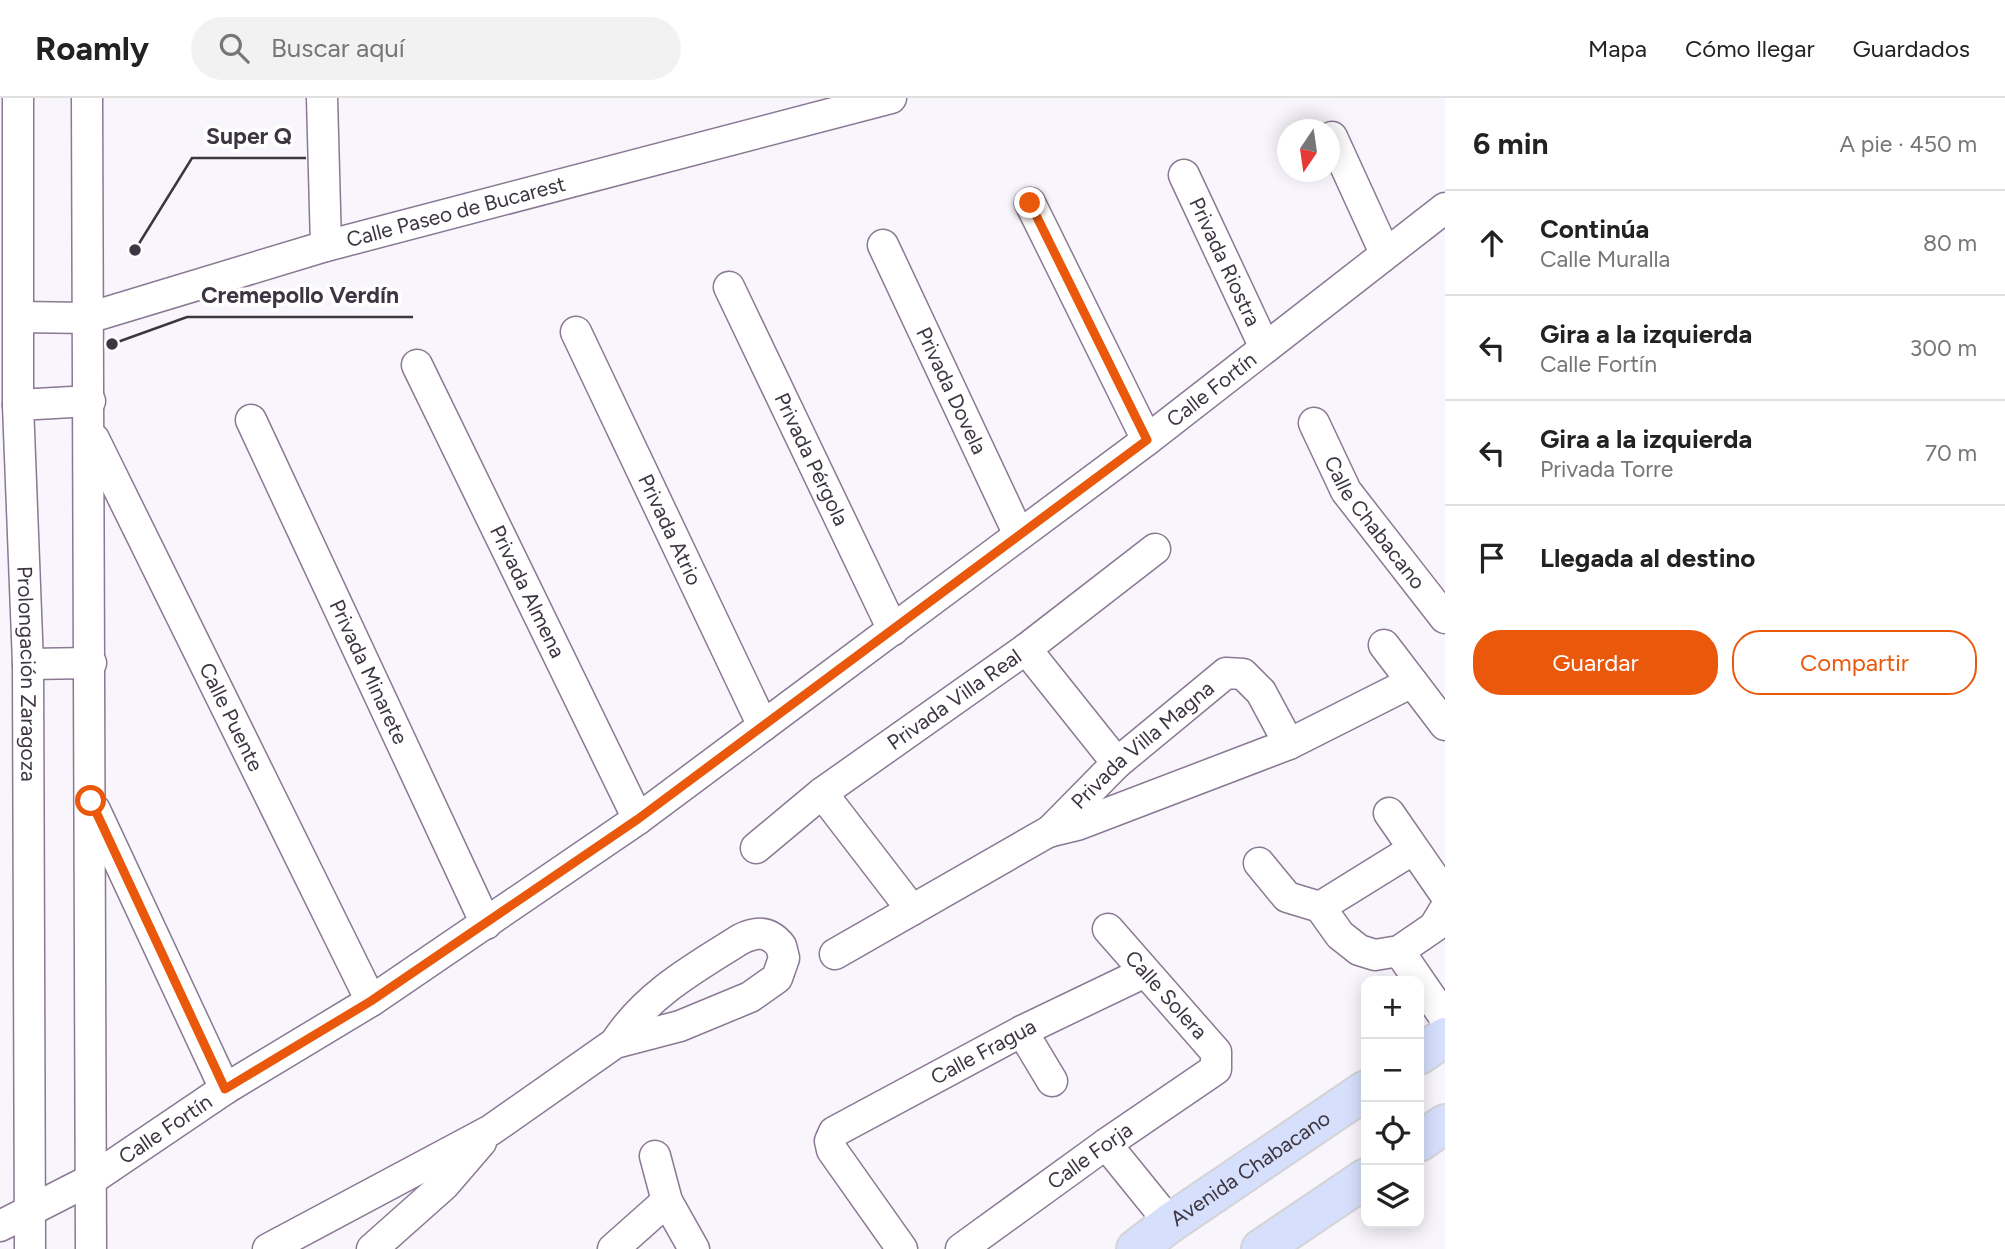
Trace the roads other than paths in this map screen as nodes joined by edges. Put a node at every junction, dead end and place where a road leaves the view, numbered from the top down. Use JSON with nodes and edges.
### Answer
{"nodes":[{"id":1,"x":8,"y":98,"type":"edge"},
{"id":2,"x":18,"y":98,"type":"edge"},
{"id":3,"x":87,"y":98,"type":"edge"},
{"id":4,"x":323,"y":98,"type":"edge"},
{"id":5,"x":891,"y":98,"type":"edge"},
{"id":6,"x":0,"y":111,"type":"edge"},
{"id":7,"x":1340,"y":155,"type":"edge"},
{"id":8,"x":1184,"y":175,"type":"dead end"},
{"id":9,"x":1030,"y":203,"type":"dead end"},
{"id":10,"x":1445,"y":208,"type":"edge"},
{"id":11,"x":883,"y":245,"type":"dead end"},
{"id":12,"x":326,"y":246,"type":"junction"},
{"id":13,"x":1385,"y":253,"type":"junction"},
{"id":14,"x":729,"y":287,"type":"dead end"},
{"id":15,"x":19,"y":317,"type":"junction"},
{"id":16,"x":88,"y":318,"type":"junction"},
{"id":17,"x":576,"y":332,"type":"dead end"},
{"id":18,"x":1265,"y":348,"type":"junction"},
{"id":19,"x":417,"y":365,"type":"dead end"},
{"id":20,"x":90,"y":401,"type":"junction"},
{"id":21,"x":19,"y":405,"type":"junction"},
{"id":22,"x":251,"y":420,"type":"dead end"},
{"id":23,"x":1314,"y":422,"type":"dead end"},
{"id":24,"x":91,"y":433,"type":"junction"},
{"id":25,"x":1147,"y":440,"type":"junction"},
{"id":26,"x":1019,"y":535,"type":"junction"},
{"id":27,"x":1155,"y":549,"type":"dead end"},
{"id":28,"x":1445,"y":618,"type":"edge"},
{"id":29,"x":893,"y":630,"type":"junction"},
{"id":30,"x":1384,"y":645,"type":"dead end"},
{"id":31,"x":1026,"y":649,"type":"junction"},
{"id":32,"x":90,"y":663,"type":"junction"},
{"id":33,"x":28,"y":664,"type":"junction"},
{"id":34,"x":1412,"y":682,"type":"junction"},
{"id":35,"x":1445,"y":725,"type":"edge"},
{"id":36,"x":763,"y":726,"type":"junction"},
{"id":37,"x":1289,"y":744,"type":"junction"},
{"id":38,"x":1117,"y":764,"type":"junction"},
{"id":39,"x":822,"y":793,"type":"junction"},
{"id":40,"x":91,"y":801,"type":"junction"},
{"id":41,"x":1389,"y":813,"type":"dead end"},
{"id":42,"x":638,"y":819,"type":"junction"},
{"id":43,"x":1048,"y":832,"type":"junction"},
{"id":44,"x":756,"y":848,"type":"dead end"},
{"id":45,"x":1412,"y":850,"type":"junction"},
{"id":46,"x":1259,"y":863,"type":"dead end"},
{"id":47,"x":1445,"y":894,"type":"edge"},
{"id":48,"x":1320,"y":907,"type":"junction"},
{"id":49,"x":1445,"y":909,"type":"edge"},
{"id":50,"x":912,"y":910,"type":"junction"},
{"id":51,"x":486,"y":924,"type":"junction"},
{"id":52,"x":1108,"y":929,"type":"dead end"},
{"id":53,"x":1387,"y":953,"type":"junction"},
{"id":54,"x":835,"y":954,"type":"dead end"},
{"id":55,"x":1144,"y":972,"type":"junction"},
{"id":56,"x":371,"y":1001,"type":"junction"},
{"id":57,"x":1445,"y":1018,"type":"edge"},
{"id":58,"x":1022,"y":1031,"type":"junction"},
{"id":59,"x":1445,"y":1037,"type":"edge"},
{"id":60,"x":615,"y":1043,"type":"junction"},
{"id":61,"x":1424,"y":1052,"type":"edge"},
{"id":62,"x":1217,"y":1062,"type":"joint"},
{"id":63,"x":1052,"y":1081,"type":"dead end"},
{"id":64,"x":225,"y":1089,"type":"junction"},
{"id":65,"x":1361,"y":1093,"type":"edge"},
{"id":66,"x":1445,"y":1124,"type":"edge"},
{"id":67,"x":491,"y":1130,"type":"junction"},
{"id":68,"x":1424,"y":1139,"type":"edge"},
{"id":69,"x":1106,"y":1143,"type":"junction"},
{"id":70,"x":655,"y":1156,"type":"dead end"},
{"id":71,"x":92,"y":1179,"type":"junction"},
{"id":72,"x":1361,"y":1181,"type":"edge"},
{"id":73,"x":667,"y":1201,"type":"junction"},
{"id":74,"x":30,"y":1210,"type":"junction"},
{"id":75,"x":1170,"y":1223,"type":"junction"},
{"id":76,"x":0,"y":1226,"type":"edge"},
{"id":77,"x":30,"y":1249,"type":"edge"},
{"id":78,"x":91,"y":1249,"type":"edge"},
{"id":79,"x":268,"y":1249,"type":"edge"},
{"id":80,"x":372,"y":1249,"type":"edge"},
{"id":81,"x":613,"y":1249,"type":"edge"},
{"id":82,"x":694,"y":1249,"type":"edge"},
{"id":83,"x":902,"y":1249,"type":"edge"},
{"id":84,"x":961,"y":1249,"type":"edge"},
{"id":85,"x":1136,"y":1249,"type":"edge"},
{"id":86,"x":1261,"y":1249,"type":"edge"}],
"edges":[{"from":1,"to":6,"type":"street"},
{"from":2,"to":15,"type":"street","name":"Prolongación Zaragoza"},
{"from":3,"to":16,"type":"street"},
{"from":4,"to":12,"type":"street"},
{"from":5,"to":12,"type":"street","name":"Calle Paseo de Bucarest"},
{"from":7,"to":13,"type":"street"},
{"from":8,"to":18,"type":"street","name":"Privada Riostra"},
{"from":9,"to":25,"type":"street"},
{"from":10,"to":13,"type":"street","name":"Calle Fortín"},
{"from":11,"to":26,"type":"street","name":"Privada Dovela"},
{"from":12,"to":16,"type":"street","name":"Calle Paseo de Bucarest"},
{"from":13,"to":18,"type":"street","name":"Calle Fortín"},
{"from":14,"to":29,"type":"street","name":"Privada Pérgola"},
{"from":15,"to":16,"type":"street","name":"Calle Paseo de Bucarest"},
{"from":15,"to":21,"type":"street","name":"Prolongación Zaragoza"},
{"from":16,"to":20,"type":"street"},
{"from":17,"to":36,"type":"street","name":"Privada Atrio"},
{"from":18,"to":25,"type":"street","name":"Calle Fortín"},
{"from":19,"to":42,"type":"street","name":"Privada Almena"},
{"from":20,"to":21,"type":"street"},
{"from":20,"to":24,"type":"street"},
{"from":21,"to":33,"type":"street","name":"Prolongación Zaragoza"},
{"from":22,"to":51,"type":"street","name":"Privada Minarete"},
{"from":23,"to":28,"type":"street","name":"Calle Chabacano"},
{"from":24,"to":32,"type":"street"},
{"from":24,"to":56,"type":"street","name":"Calle Puente"},
{"from":25,"to":26,"type":"street","name":"Calle Fortín"},
{"from":26,"to":29,"type":"street","name":"Calle Fortín"},
{"from":27,"to":31,"type":"street","name":"Privada Villa Real"},
{"from":29,"to":36,"type":"street","name":"Calle Fortín"},
{"from":30,"to":34,"type":"street"},
{"from":31,"to":38,"type":"street"},
{"from":31,"to":39,"type":"street","name":"Privada Villa Real"},
{"from":32,"to":33,"type":"street"},
{"from":32,"to":40,"type":"street"},
{"from":33,"to":74,"type":"street","name":"Prolongación Zaragoza"},
{"from":34,"to":35,"type":"street"},
{"from":34,"to":37,"type":"street","name":"Privada Villa Magna"},
{"from":36,"to":42,"type":"street","name":"Calle Fortín"},
{"from":37,"to":38,"type":"street","name":"Privada Villa Magna"},
{"from":37,"to":43,"type":"street","name":"Privada Villa Magna"},
{"from":38,"to":43,"type":"street","name":"Privada Villa Magna"},
{"from":39,"to":44,"type":"street","name":"Privada Villa Real"},
{"from":39,"to":50,"type":"street"},
{"from":40,"to":64,"type":"street"},
{"from":40,"to":71,"type":"street"},
{"from":41,"to":45,"type":"street"},
{"from":42,"to":51,"type":"street","name":"Calle Fortín"},
{"from":43,"to":50,"type":"street","name":"Privada Villa Magna"},
{"from":45,"to":47,"type":"street"},
{"from":45,"to":48,"type":"street"},
{"from":46,"to":48,"type":"street"},
{"from":48,"to":53,"type":"street"},
{"from":49,"to":53,"type":"street"},
{"from":50,"to":54,"type":"street","name":"Privada Villa Magna"},
{"from":51,"to":56,"type":"street","name":"Calle Fortín"},
{"from":52,"to":55,"type":"street","name":"Calle Solera"},
{"from":53,"to":57,"type":"street"},
{"from":55,"to":58,"type":"street","name":"Calle Fragua"},
{"from":55,"to":62,"type":"street","name":"Calle Solera"},
{"from":56,"to":64,"type":"street","name":"Calle Fortín"},
{"from":58,"to":63,"type":"street"},
{"from":58,"to":83,"type":"street","name":"Calle Fragua"},
{"from":59,"to":61,"type":"main road"},
{"from":60,"to":60,"type":"street"},
{"from":60,"to":67,"type":"street"},
{"from":62,"to":69,"type":"street","name":"Calle Forja"},
{"from":64,"to":71,"type":"street","name":"Calle Fortín"},
{"from":65,"to":75,"type":"main road","name":"Avenida Chabacano"},
{"from":66,"to":68,"type":"main road"},
{"from":67,"to":79,"type":"street"},
{"from":67,"to":80,"type":"street"},
{"from":69,"to":75,"type":"street"},
{"from":69,"to":84,"type":"street","name":"Calle Forja"},
{"from":70,"to":73,"type":"street"},
{"from":71,"to":74,"type":"street","name":"Calle Fortín"},
{"from":71,"to":78,"type":"street"},
{"from":72,"to":86,"type":"main road"},
{"from":73,"to":81,"type":"street"},
{"from":73,"to":82,"type":"street"},
{"from":74,"to":76,"type":"street","name":"Calle Fortín"},
{"from":74,"to":77,"type":"street","name":"Prolongación Zaragoza"},
{"from":75,"to":85,"type":"main road","name":"Avenida Chabacano"}]}
